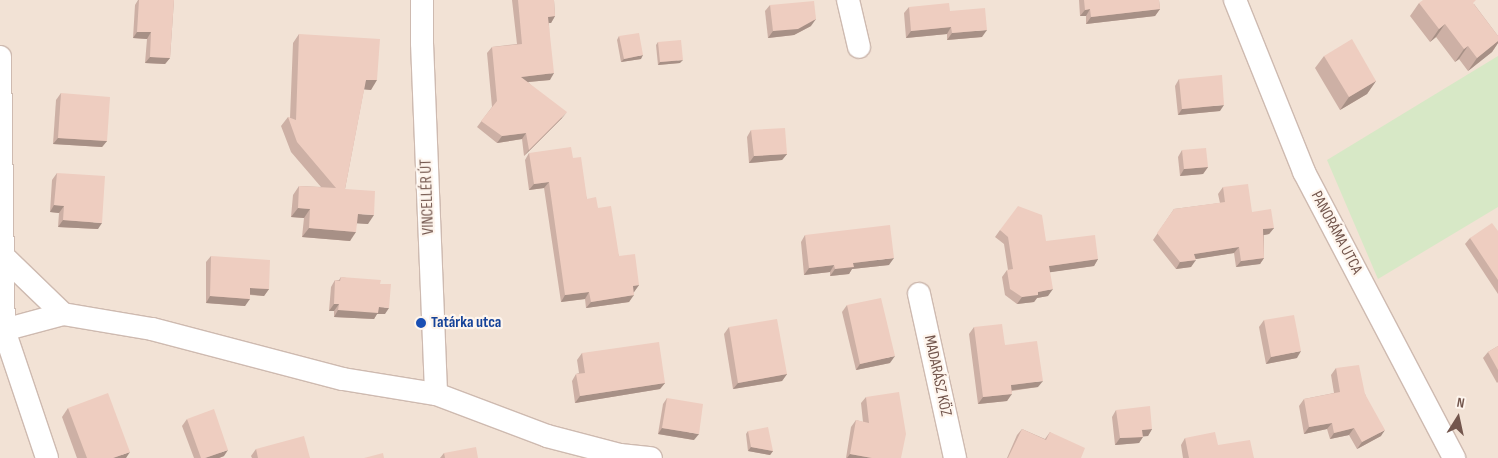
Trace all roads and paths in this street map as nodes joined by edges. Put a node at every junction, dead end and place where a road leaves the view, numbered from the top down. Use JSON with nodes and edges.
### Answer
{"nodes":[{"id":1,"x":422,"y":0,"type":"edge"},
{"id":2,"x":848,"y":0,"type":"edge"},
{"id":3,"x":1235,"y":0,"type":"edge"},
{"id":4,"x":859,"y":47,"type":"dead end"},
{"id":5,"x":0,"y":58,"type":"edge"},
{"id":6,"x":4,"y":257,"type":"junction"},
{"id":7,"x":920,"y":294,"type":"dead end"},
{"id":8,"x":63,"y":314,"type":"junction"},
{"id":9,"x":2,"y":330,"type":"edge"},
{"id":10,"x":436,"y":394,"type":"junction"},
{"id":11,"x":47,"y":458,"type":"edge"},
{"id":12,"x":651,"y":458,"type":"edge"},
{"id":13,"x":955,"y":458,"type":"edge"},
{"id":14,"x":1454,"y":458,"type":"edge"}],
"edges":[{"from":1,"to":10,"type":"street","name":"VINCELLÉR ÚT"},
{"from":2,"to":4,"type":"street"},
{"from":3,"to":14,"type":"street","name":"PANORÁMA UTCA"},
{"from":5,"to":6,"type":"street"},
{"from":6,"to":8,"type":"street"},
{"from":6,"to":9,"type":"street"},
{"from":7,"to":13,"type":"street","name":"MADARÁSZ KÖZ"},
{"from":8,"to":9,"type":"street"},
{"from":8,"to":10,"type":"street"},
{"from":9,"to":11,"type":"street"},
{"from":10,"to":12,"type":"street"}]}
